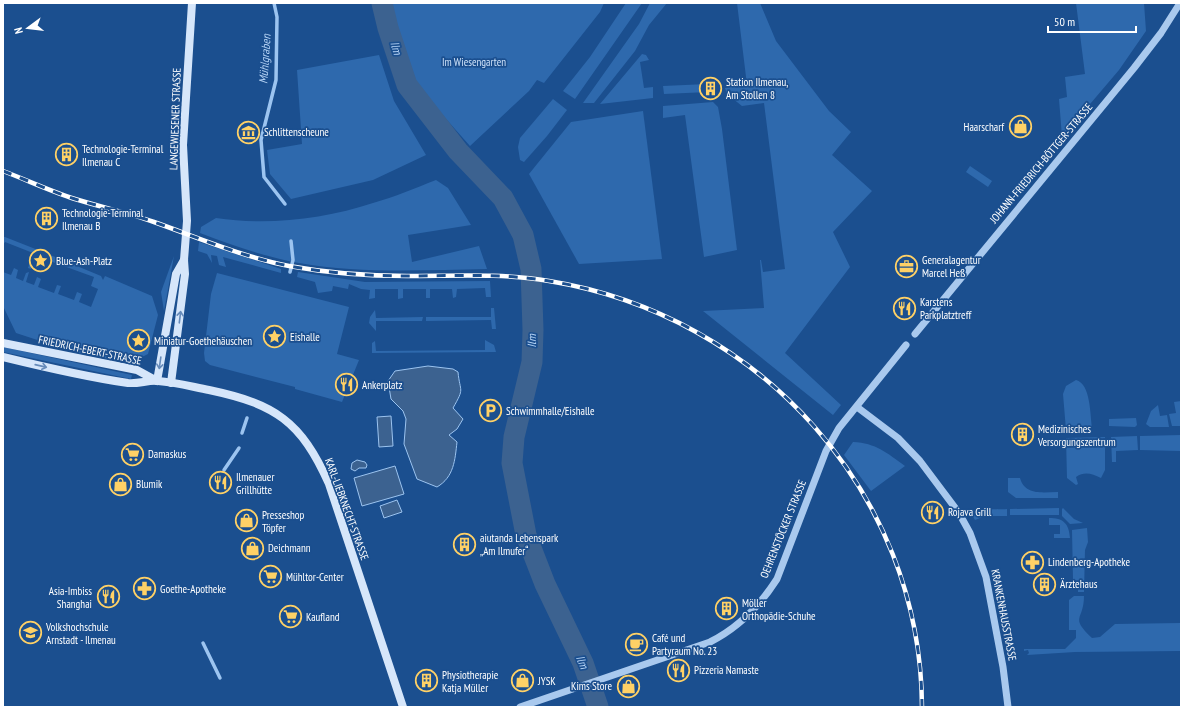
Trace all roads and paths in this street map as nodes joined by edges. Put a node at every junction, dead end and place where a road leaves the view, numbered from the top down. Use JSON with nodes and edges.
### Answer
{"nodes":[{"id":1,"x":192,"y":3,"type":"edge"},
{"id":2,"x":1180,"y":3,"type":"edge"},
{"id":3,"x":184,"y":260,"type":"junction"},
{"id":4,"x":915,"y":334,"type":"dead end"},
{"id":5,"x":3,"y":343,"type":"edge"},
{"id":6,"x":906,"y":344,"type":"dead end"},
{"id":7,"x":3,"y":357,"type":"edge"},
{"id":8,"x":157,"y":381,"type":"junction"},
{"id":9,"x":171,"y":383,"type":"junction"},
{"id":10,"x":857,"y":407,"type":"junction"},
{"id":11,"x":403,"y":707,"type":"edge"},
{"id":12,"x":520,"y":707,"type":"edge"},
{"id":13,"x":1008,"y":707,"type":"edge"}],
"edges":[{"from":1,"to":3,"type":"main road","name":"LANGEWIESENER STRASSE"},
{"from":2,"to":4,"type":"street","name":"JOHANN-FRIEDRICH-BÖTTGER-STRASSE"},
{"from":3,"to":8,"type":"main road","name":"LANGEWIESENER STRASSE","one_way":true},
{"from":9,"to":3,"type":"main road","name":"LANGEWIESENER STRASSE","one_way":true},
{"from":5,"to":8,"type":"main road","name":"FRIEDRICH-EBERT-STRASSE"},
{"from":6,"to":10,"type":"street","name":"OEHRENSTÖCKER STRASSE"},
{"from":7,"to":8,"type":"main road","name":"FRIEDRICH-EBERT-STRASSE","one_way":true},
{"from":8,"to":9,"type":"main road","name":"KARL-LIEBKNECHT-STRASSE"},
{"from":9,"to":11,"type":"main road","name":"KARL-LIEBKNECHT-STRASSE"},
{"from":10,"to":12,"type":"street","name":"OEHRENSTÖCKER STRASSE"},
{"from":10,"to":13,"type":"street","name":"KRANKENHAUSSTRASSE"}]}
